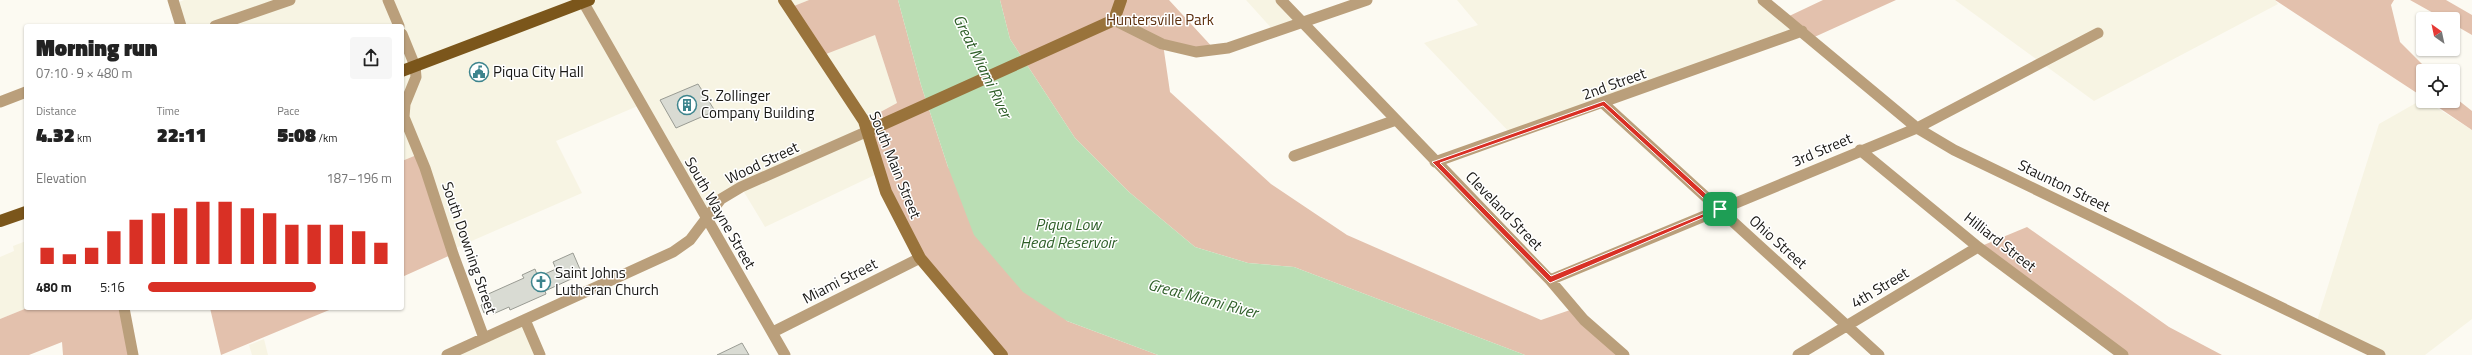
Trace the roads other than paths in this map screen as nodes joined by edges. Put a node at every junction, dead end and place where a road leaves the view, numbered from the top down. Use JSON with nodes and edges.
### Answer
{"nodes":[{"id":1,"x":173,"y":0,"type":"edge"},
{"id":2,"x":290,"y":0,"type":"edge"},
{"id":3,"x":388,"y":0,"type":"edge"},
{"id":4,"x":784,"y":0,"type":"edge"},
{"id":5,"x":1121,"y":0,"type":"edge"},
{"id":6,"x":1281,"y":0,"type":"edge"},
{"id":7,"x":1368,"y":0,"type":"edge"},
{"id":8,"x":1763,"y":0,"type":"edge"},
{"id":9,"x":585,"y":1,"type":"edge"},
{"id":10,"x":1114,"y":20,"type":"junction"},
{"id":11,"x":1301,"y":22,"type":"junction"},
{"id":12,"x":180,"y":24,"type":"edge"},
{"id":13,"x":221,"y":24,"type":"edge"},
{"id":14,"x":398,"y":24,"type":"edge"},
{"id":15,"x":1802,"y":31,"type":"junction"},
{"id":16,"x":2098,"y":33,"type":"dead end"},
{"id":17,"x":404,"y":39,"type":"edge"},
{"id":18,"x":415,"y":66,"type":"junction"},
{"id":19,"x":404,"y":70,"type":"edge"},
{"id":20,"x":24,"y":93,"type":"edge"},
{"id":21,"x":0,"y":102,"type":"edge"},
{"id":22,"x":1604,"y":104,"type":"junction"},
{"id":23,"x":1396,"y":120,"type":"junction"},
{"id":24,"x":1917,"y":128,"type":"junction"},
{"id":25,"x":868,"y":131,"type":"junction"},
{"id":26,"x":1860,"y":150,"type":"junction"},
{"id":27,"x":1294,"y":156,"type":"dead end"},
{"id":28,"x":1435,"y":162,"type":"junction"},
{"id":29,"x":1720,"y":209,"type":"junction"},
{"id":30,"x":24,"y":213,"type":"edge"},
{"id":31,"x":706,"y":217,"type":"junction"},
{"id":32,"x":0,"y":221,"type":"edge"},
{"id":33,"x":1978,"y":247,"type":"junction"},
{"id":34,"x":920,"y":258,"type":"junction"},
{"id":35,"x":1550,"y":280,"type":"junction"},
{"id":36,"x":124,"y":310,"type":"edge"},
{"id":37,"x":525,"y":320,"type":"junction"},
{"id":38,"x":1848,"y":326,"type":"junction"},
{"id":39,"x":773,"y":332,"type":"junction"},
{"id":40,"x":484,"y":338,"type":"junction"},
{"id":41,"x":133,"y":355,"type":"edge"},
{"id":42,"x":447,"y":355,"type":"edge"},
{"id":43,"x":540,"y":355,"type":"edge"},
{"id":44,"x":785,"y":355,"type":"edge"},
{"id":45,"x":1002,"y":355,"type":"edge"},
{"id":46,"x":1624,"y":355,"type":"edge"},
{"id":47,"x":1798,"y":355,"type":"edge"},
{"id":48,"x":1879,"y":355,"type":"edge"},
{"id":49,"x":2124,"y":355,"type":"edge"},
{"id":50,"x":2380,"y":355,"type":"edge"}],
"edges":[{"from":1,"to":12,"type":"street"},
{"from":2,"to":13,"type":"street"},
{"from":3,"to":14,"type":"street"},
{"from":4,"to":25,"type":"main road","name":"South Main Street"},
{"from":5,"to":10,"type":"main road"},
{"from":6,"to":11,"type":"street","name":"Cleveland Street"},
{"from":7,"to":11,"type":"street"},
{"from":8,"to":15,"type":"street","name":"Staunton Street"},
{"from":9,"to":18,"type":"main road"},
{"from":9,"to":31,"type":"street","name":"South Wayne Street"},
{"from":10,"to":11,"type":"street"},
{"from":10,"to":25,"type":"main road"},
{"from":11,"to":23,"type":"street","name":"Cleveland Street"},
{"from":15,"to":22,"type":"street","name":"2nd Street"},
{"from":15,"to":24,"type":"street","name":"Staunton Street"},
{"from":16,"to":24,"type":"street","name":"3rd Street"},
{"from":17,"to":18,"type":"street"},
{"from":18,"to":19,"type":"main road"},
{"from":18,"to":40,"type":"street","name":"South Downing Street"},
{"from":20,"to":21,"type":"street"},
{"from":22,"to":28,"type":"street","name":"2nd Street"},
{"from":22,"to":29,"type":"street","name":"Ohio Street"},
{"from":23,"to":27,"type":"street"},
{"from":23,"to":28,"type":"street","name":"Cleveland Street"},
{"from":24,"to":26,"type":"street","name":"3rd Street"},
{"from":24,"to":50,"type":"street","name":"Staunton Street"},
{"from":25,"to":31,"type":"street","name":"Wood Street"},
{"from":25,"to":34,"type":"main road","name":"South Main Street"},
{"from":26,"to":29,"type":"street","name":"3rd Street"},
{"from":26,"to":33,"type":"street","name":"Hilliard Street"},
{"from":28,"to":35,"type":"street","name":"Cleveland Street"},
{"from":29,"to":35,"type":"street","name":"3rd Street"},
{"from":29,"to":38,"type":"street","name":"Ohio Street"},
{"from":30,"to":32,"type":"main road"},
{"from":31,"to":37,"type":"street","name":"Wood Street"},
{"from":31,"to":39,"type":"street","name":"South Wayne Street"},
{"from":33,"to":38,"type":"street","name":"4th Street"},
{"from":33,"to":49,"type":"street","name":"Hilliard Street"},
{"from":34,"to":39,"type":"street","name":"Miami Street"},
{"from":34,"to":45,"type":"main road","name":"South Main Street"},
{"from":35,"to":46,"type":"street","name":"Cleveland Street"},
{"from":36,"to":41,"type":"street"},
{"from":37,"to":40,"type":"street","name":"Wood Street"},
{"from":37,"to":43,"type":"street"},
{"from":38,"to":47,"type":"street","name":"4th Street"},
{"from":38,"to":48,"type":"street","name":"Ohio Street"},
{"from":39,"to":44,"type":"street","name":"South Wayne Street"},
{"from":40,"to":42,"type":"street","name":"Wood Street"}]}
